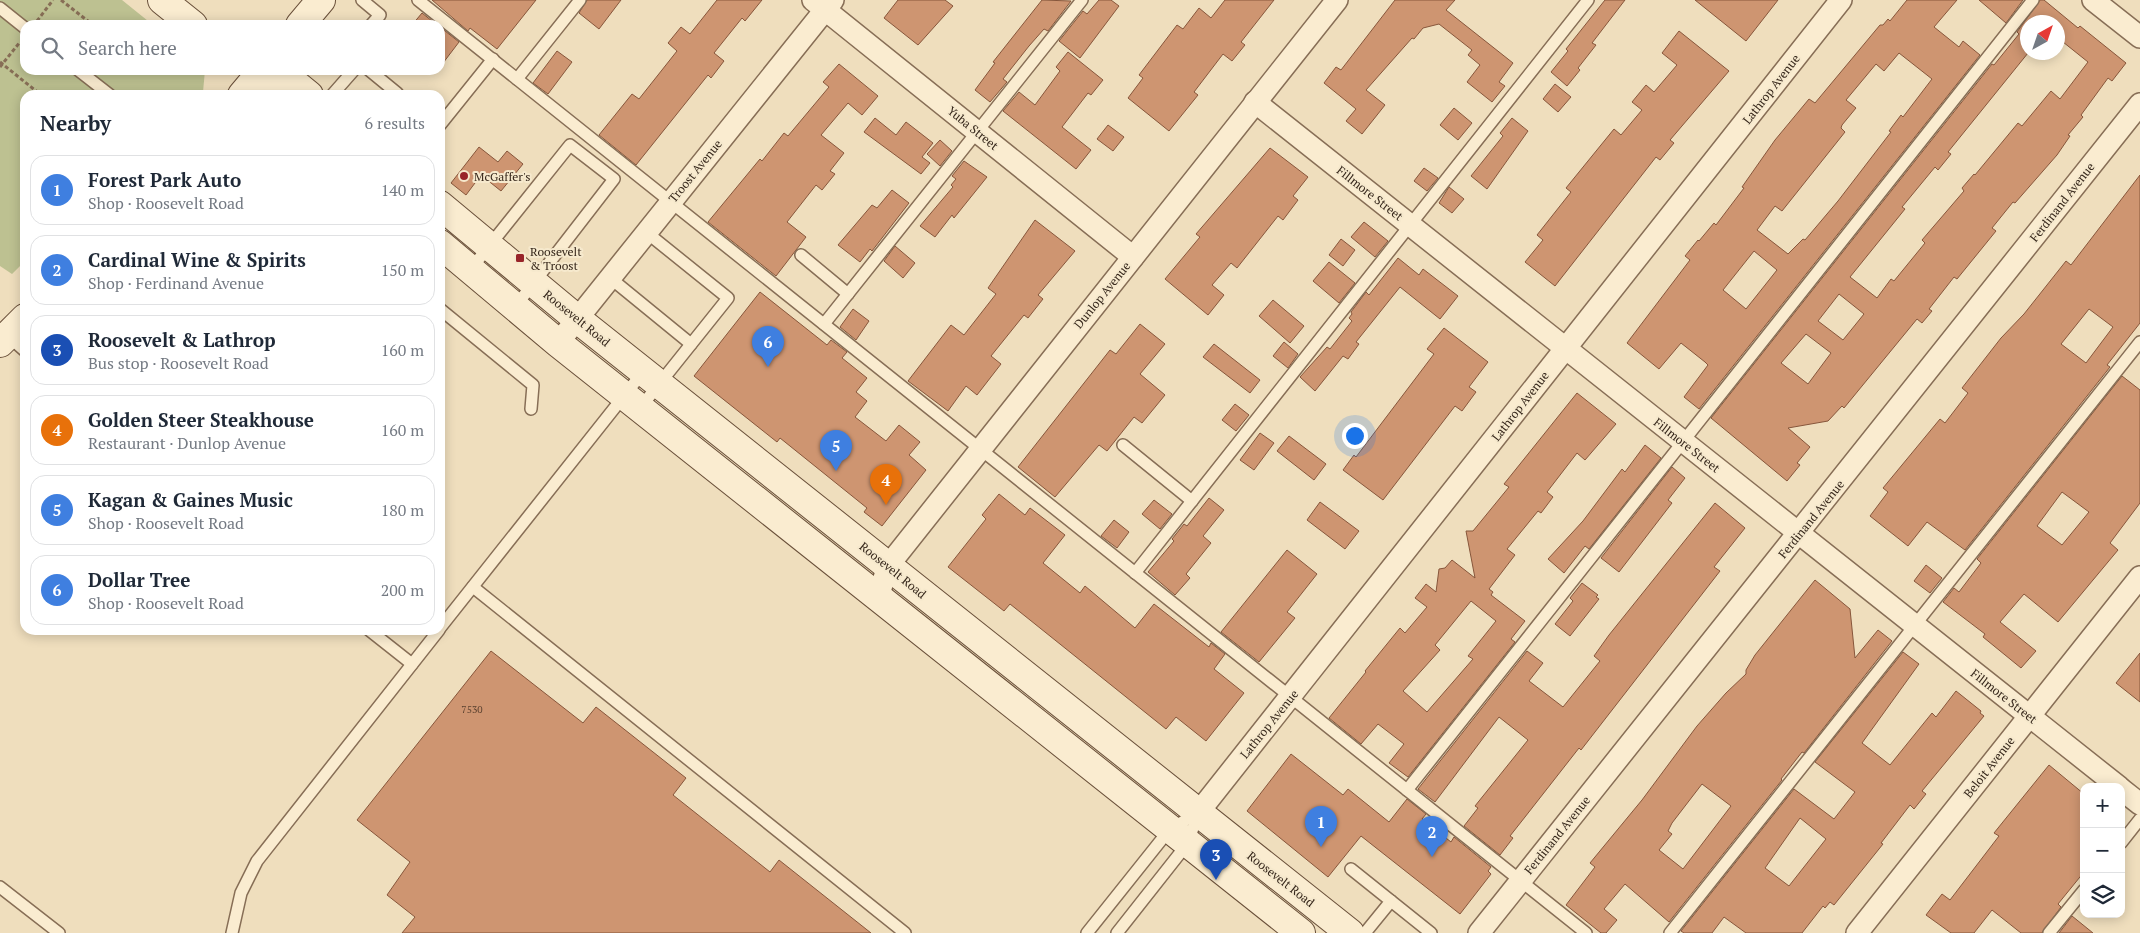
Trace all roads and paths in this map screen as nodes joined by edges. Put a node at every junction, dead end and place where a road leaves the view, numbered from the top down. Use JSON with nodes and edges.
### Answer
{"nodes":[{"id":1,"x":53,"y":0,"type":"edge"},
{"id":2,"x":62,"y":0,"type":"edge"},
{"id":3,"x":162,"y":0,"type":"edge"},
{"id":4,"x":322,"y":0,"type":"edge"},
{"id":5,"x":362,"y":0,"type":"edge"},
{"id":6,"x":418,"y":0,"type":"edge"},
{"id":7,"x":580,"y":0,"type":"edge"},
{"id":8,"x":1082,"y":0,"type":"edge"},
{"id":9,"x":1337,"y":0,"type":"edge"},
{"id":10,"x":1588,"y":0,"type":"edge"},
{"id":11,"x":1841,"y":0,"type":"edge"},
{"id":12,"x":2033,"y":0,"type":"edge"},
{"id":13,"x":2093,"y":0,"type":"edge"},
{"id":14,"x":824,"y":3,"type":"edge"},
{"id":15,"x":0,"y":8,"type":"edge"},
{"id":16,"x":38,"y":20,"type":"edge"},
{"id":17,"x":87,"y":20,"type":"edge"},
{"id":18,"x":187,"y":20,"type":"edge"},
{"id":19,"x":304,"y":20,"type":"edge"},
{"id":20,"x":376,"y":20,"type":"edge"},
{"id":21,"x":443,"y":20,"type":"edge"},
{"id":22,"x":445,"y":21,"type":"edge"},
{"id":23,"x":20,"y":24,"type":"edge"},
{"id":24,"x":2140,"y":37,"type":"edge"},
{"id":25,"x":20,"y":42,"type":"edge"},
{"id":26,"x":493,"y":59,"type":"junction"},
{"id":27,"x":1,"y":64,"type":"edge"},
{"id":28,"x":84,"y":75,"type":"edge"},
{"id":29,"x":350,"y":75,"type":"edge"},
{"id":30,"x":374,"y":75,"type":"edge"},
{"id":31,"x":517,"y":79,"type":"junction"},
{"id":32,"x":256,"y":81,"type":"edge"},
{"id":33,"x":35,"y":90,"type":"edge"},
{"id":34,"x":104,"y":90,"type":"edge"},
{"id":35,"x":303,"y":90,"type":"edge"},
{"id":36,"x":336,"y":90,"type":"edge"},
{"id":37,"x":393,"y":90,"type":"edge"},
{"id":38,"x":1255,"y":102,"type":"junction"},
{"id":39,"x":2140,"y":104,"type":"edge"},
{"id":40,"x":445,"y":119,"type":"edge"},
{"id":41,"x":977,"y":132,"type":"junction"},
{"id":42,"x":671,"y":202,"type":"junction"},
{"id":43,"x":445,"y":209,"type":"edge"},
{"id":44,"x":1410,"y":225,"type":"junction"},
{"id":45,"x":646,"y":232,"type":"junction"},
{"id":46,"x":489,"y":246,"type":"junction"},
{"id":47,"x":445,"y":248,"type":"edge"},
{"id":48,"x":801,"y":255,"type":"dead end"},
{"id":49,"x":1133,"y":257,"type":"junction"},
{"id":50,"x":470,"y":270,"type":"junction"},
{"id":51,"x":608,"y":277,"type":"junction"},
{"id":52,"x":534,"y":283,"type":"junction"},
{"id":53,"x":848,"y":294,"type":"junction"},
{"id":54,"x":515,"y":307,"type":"junction"},
{"id":55,"x":445,"y":313,"type":"edge"},
{"id":56,"x":576,"y":318,"type":"junction"},
{"id":57,"x":824,"y":324,"type":"junction"},
{"id":58,"x":2140,"y":342,"type":"edge"},
{"id":59,"x":558,"y":343,"type":"junction"},
{"id":60,"x":691,"y":344,"type":"junction"},
{"id":61,"x":1566,"y":348,"type":"junction"},
{"id":62,"x":651,"y":378,"type":"junction"},
{"id":63,"x":632,"y":402,"type":"junction"},
{"id":64,"x":531,"y":409,"type":"dead end"},
{"id":65,"x":1683,"y":441,"type":"junction"},
{"id":66,"x":1123,"y":445,"type":"dead end"},
{"id":67,"x":980,"y":448,"type":"junction"},
{"id":68,"x":1192,"y":501,"type":"junction"},
{"id":69,"x":1799,"y":534,"type":"junction"},
{"id":70,"x":888,"y":566,"type":"junction"},
{"id":71,"x":1135,"y":573,"type":"junction"},
{"id":72,"x":2140,"y":577,"type":"edge"},
{"id":73,"x":472,"y":587,"type":"junction"},
{"id":74,"x":878,"y":597,"type":"junction"},
{"id":75,"x":445,"y":621,"type":"edge"},
{"id":76,"x":1915,"y":625,"type":"junction"},
{"id":77,"x":375,"y":635,"type":"edge"},
{"id":78,"x":434,"y":635,"type":"edge"},
{"id":79,"x":412,"y":664,"type":"junction"},
{"id":80,"x":1290,"y":697,"type":"junction"},
{"id":81,"x":2030,"y":716,"type":"junction"},
{"id":82,"x":2114,"y":783,"type":"edge"},
{"id":83,"x":1407,"y":790,"type":"junction"},
{"id":84,"x":2125,"y":792,"type":"edge"},
{"id":85,"x":2140,"y":804,"type":"edge"},
{"id":86,"x":1198,"y":813,"type":"junction"},
{"id":87,"x":2140,"y":819,"type":"edge"},
{"id":88,"x":1179,"y":836,"type":"junction"},
{"id":89,"x":2125,"y":837,"type":"edge"},
{"id":90,"x":1351,"y":869,"type":"dead end"},
{"id":91,"x":1521,"y":881,"type":"junction"},
{"id":92,"x":0,"y":887,"type":"edge"},
{"id":93,"x":2080,"y":895,"type":"edge"},
{"id":94,"x":1391,"y":901,"type":"junction"},
{"id":95,"x":59,"y":933,"type":"edge"},
{"id":96,"x":232,"y":933,"type":"edge"},
{"id":97,"x":905,"y":933,"type":"edge"},
{"id":98,"x":1087,"y":933,"type":"edge"},
{"id":99,"x":1116,"y":933,"type":"edge"},
{"id":100,"x":1301,"y":933,"type":"edge"},
{"id":101,"x":1350,"y":933,"type":"edge"},
{"id":102,"x":1364,"y":933,"type":"edge"},
{"id":103,"x":1431,"y":933,"type":"edge"},
{"id":104,"x":1479,"y":933,"type":"edge"},
{"id":105,"x":1586,"y":933,"type":"edge"},
{"id":106,"x":1670,"y":933,"type":"edge"},
{"id":107,"x":1858,"y":933,"type":"edge"},
{"id":108,"x":2049,"y":933,"type":"edge"}],
"edges":[{"from":1,"to":16,"type":"path"},
{"from":2,"to":17,"type":"path"},
{"from":3,"to":18,"type":"main road"},
{"from":4,"to":19,"type":"main road"},
{"from":5,"to":20,"type":"lane"},
{"from":6,"to":21,"type":"lane"},
{"from":7,"to":31,"type":"lane"},
{"from":8,"to":41,"type":"lane"},
{"from":9,"to":38,"type":"street","name":"Dunlop Avenue"},
{"from":10,"to":44,"type":"lane"},
{"from":11,"to":61,"type":"street","name":"Lathrop Avenue"},
{"from":12,"to":65,"type":"lane"},
{"from":13,"to":24,"type":"street"},
{"from":14,"to":41,"type":"street","name":"Yuba Street"},
{"from":14,"to":42,"type":"street","name":"Troost Avenue"},
{"from":15,"to":23,"type":"lane"},
{"from":22,"to":26,"type":"lane"},
{"from":25,"to":27,"type":"path"},
{"from":26,"to":31,"type":"lane"},
{"from":26,"to":40,"type":"lane"},
{"from":27,"to":33,"type":"path"},
{"from":28,"to":34,"type":"lane"},
{"from":29,"to":36,"type":"lane"},
{"from":30,"to":37,"type":"lane"},
{"from":31,"to":42,"type":"lane"},
{"from":32,"to":35,"type":"main road"},
{"from":38,"to":44,"type":"street","name":"Fillmore Street"},
{"from":38,"to":49,"type":"street","name":"Dunlop Avenue"},
{"from":39,"to":69,"type":"street","name":"Ferdinand Avenue"},
{"from":41,"to":49,"type":"street","name":"Yuba Street"},
{"from":41,"to":53,"type":"lane"},
{"from":42,"to":45,"type":"street","name":"Troost Avenue"},
{"from":42,"to":57,"type":"lane"},
{"from":43,"to":46,"type":"main road","name":"Roosevelt Road"},
{"from":44,"to":61,"type":"street","name":"Fillmore Street"},
{"from":44,"to":68,"type":"lane"},
{"from":45,"to":51,"type":"street","name":"Troost Avenue"},
{"from":45,"to":60,"type":"lane"},
{"from":46,"to":50,"type":"lane"},
{"from":46,"to":52,"type":"main road","name":"Roosevelt Road"},
{"from":46,"to":52,"type":"lane"},
{"from":47,"to":50,"type":"main road"},
{"from":48,"to":53,"type":"lane"},
{"from":49,"to":67,"type":"street","name":"Dunlop Avenue"},
{"from":50,"to":54,"type":"main road"},
{"from":51,"to":56,"type":"street","name":"Troost Avenue"},
{"from":51,"to":60,"type":"lane"},
{"from":52,"to":54,"type":"lane"},
{"from":52,"to":56,"type":"main road","name":"Roosevelt Road"},
{"from":53,"to":57,"type":"lane"},
{"from":54,"to":59,"type":"main road"},
{"from":55,"to":64,"type":"lane"},
{"from":56,"to":59,"type":"street","name":"Troost Avenue"},
{"from":56,"to":62,"type":"main road","name":"Roosevelt Road"},
{"from":57,"to":67,"type":"lane"},
{"from":58,"to":76,"type":"lane"},
{"from":59,"to":63,"type":"main road"},
{"from":60,"to":62,"type":"lane"},
{"from":61,"to":65,"type":"street","name":"Fillmore Street"},
{"from":61,"to":80,"type":"street","name":"Lathrop Avenue"},
{"from":62,"to":63,"type":"lane"},
{"from":62,"to":63,"type":"lane"},
{"from":62,"to":70,"type":"main road","name":"Roosevelt Road"},
{"from":63,"to":73,"type":"lane"},
{"from":63,"to":74,"type":"main road"},
{"from":65,"to":69,"type":"street","name":"Fillmore Street"},
{"from":65,"to":83,"type":"lane"},
{"from":66,"to":68,"type":"lane"},
{"from":67,"to":70,"type":"street","name":"Dunlop Avenue"},
{"from":67,"to":71,"type":"lane"},
{"from":68,"to":71,"type":"lane"},
{"from":69,"to":76,"type":"street","name":"Fillmore Street"},
{"from":69,"to":91,"type":"street","name":"Ferdinand Avenue"},
{"from":70,"to":74,"type":"street","name":"Dunlop Avenue"},
{"from":70,"to":86,"type":"main road","name":"Roosevelt Road"},
{"from":71,"to":80,"type":"lane"},
{"from":72,"to":81,"type":"street","name":"Beloit Avenue"},
{"from":73,"to":75,"type":"lane"},
{"from":73,"to":97,"type":"lane"},
{"from":74,"to":88,"type":"main road"},
{"from":76,"to":81,"type":"street","name":"Fillmore Street"},
{"from":76,"to":106,"type":"lane"},
{"from":77,"to":79,"type":"lane"},
{"from":78,"to":79,"type":"lane"},
{"from":79,"to":96,"type":"lane"},
{"from":80,"to":83,"type":"lane"},
{"from":80,"to":86,"type":"street","name":"Lathrop Avenue"},
{"from":81,"to":82,"type":"street","name":"Fillmore Street"},
{"from":81,"to":107,"type":"street","name":"Beloit Avenue"},
{"from":83,"to":91,"type":"lane"},
{"from":84,"to":85,"type":"street","name":"Fillmore Street"},
{"from":86,"to":88,"type":"lane"},
{"from":86,"to":88,"type":"lane"},
{"from":86,"to":101,"type":"main road","name":"Roosevelt Road"},
{"from":87,"to":89,"type":"lane"},
{"from":88,"to":98,"type":"lane"},
{"from":88,"to":99,"type":"lane"},
{"from":88,"to":100,"type":"main road"},
{"from":90,"to":94,"type":"lane"},
{"from":91,"to":104,"type":"street","name":"Ferdinand Avenue"},
{"from":91,"to":105,"type":"lane"},
{"from":92,"to":95,"type":"lane"},
{"from":93,"to":108,"type":"lane"},
{"from":94,"to":102,"type":"lane"},
{"from":94,"to":103,"type":"lane"}]}
